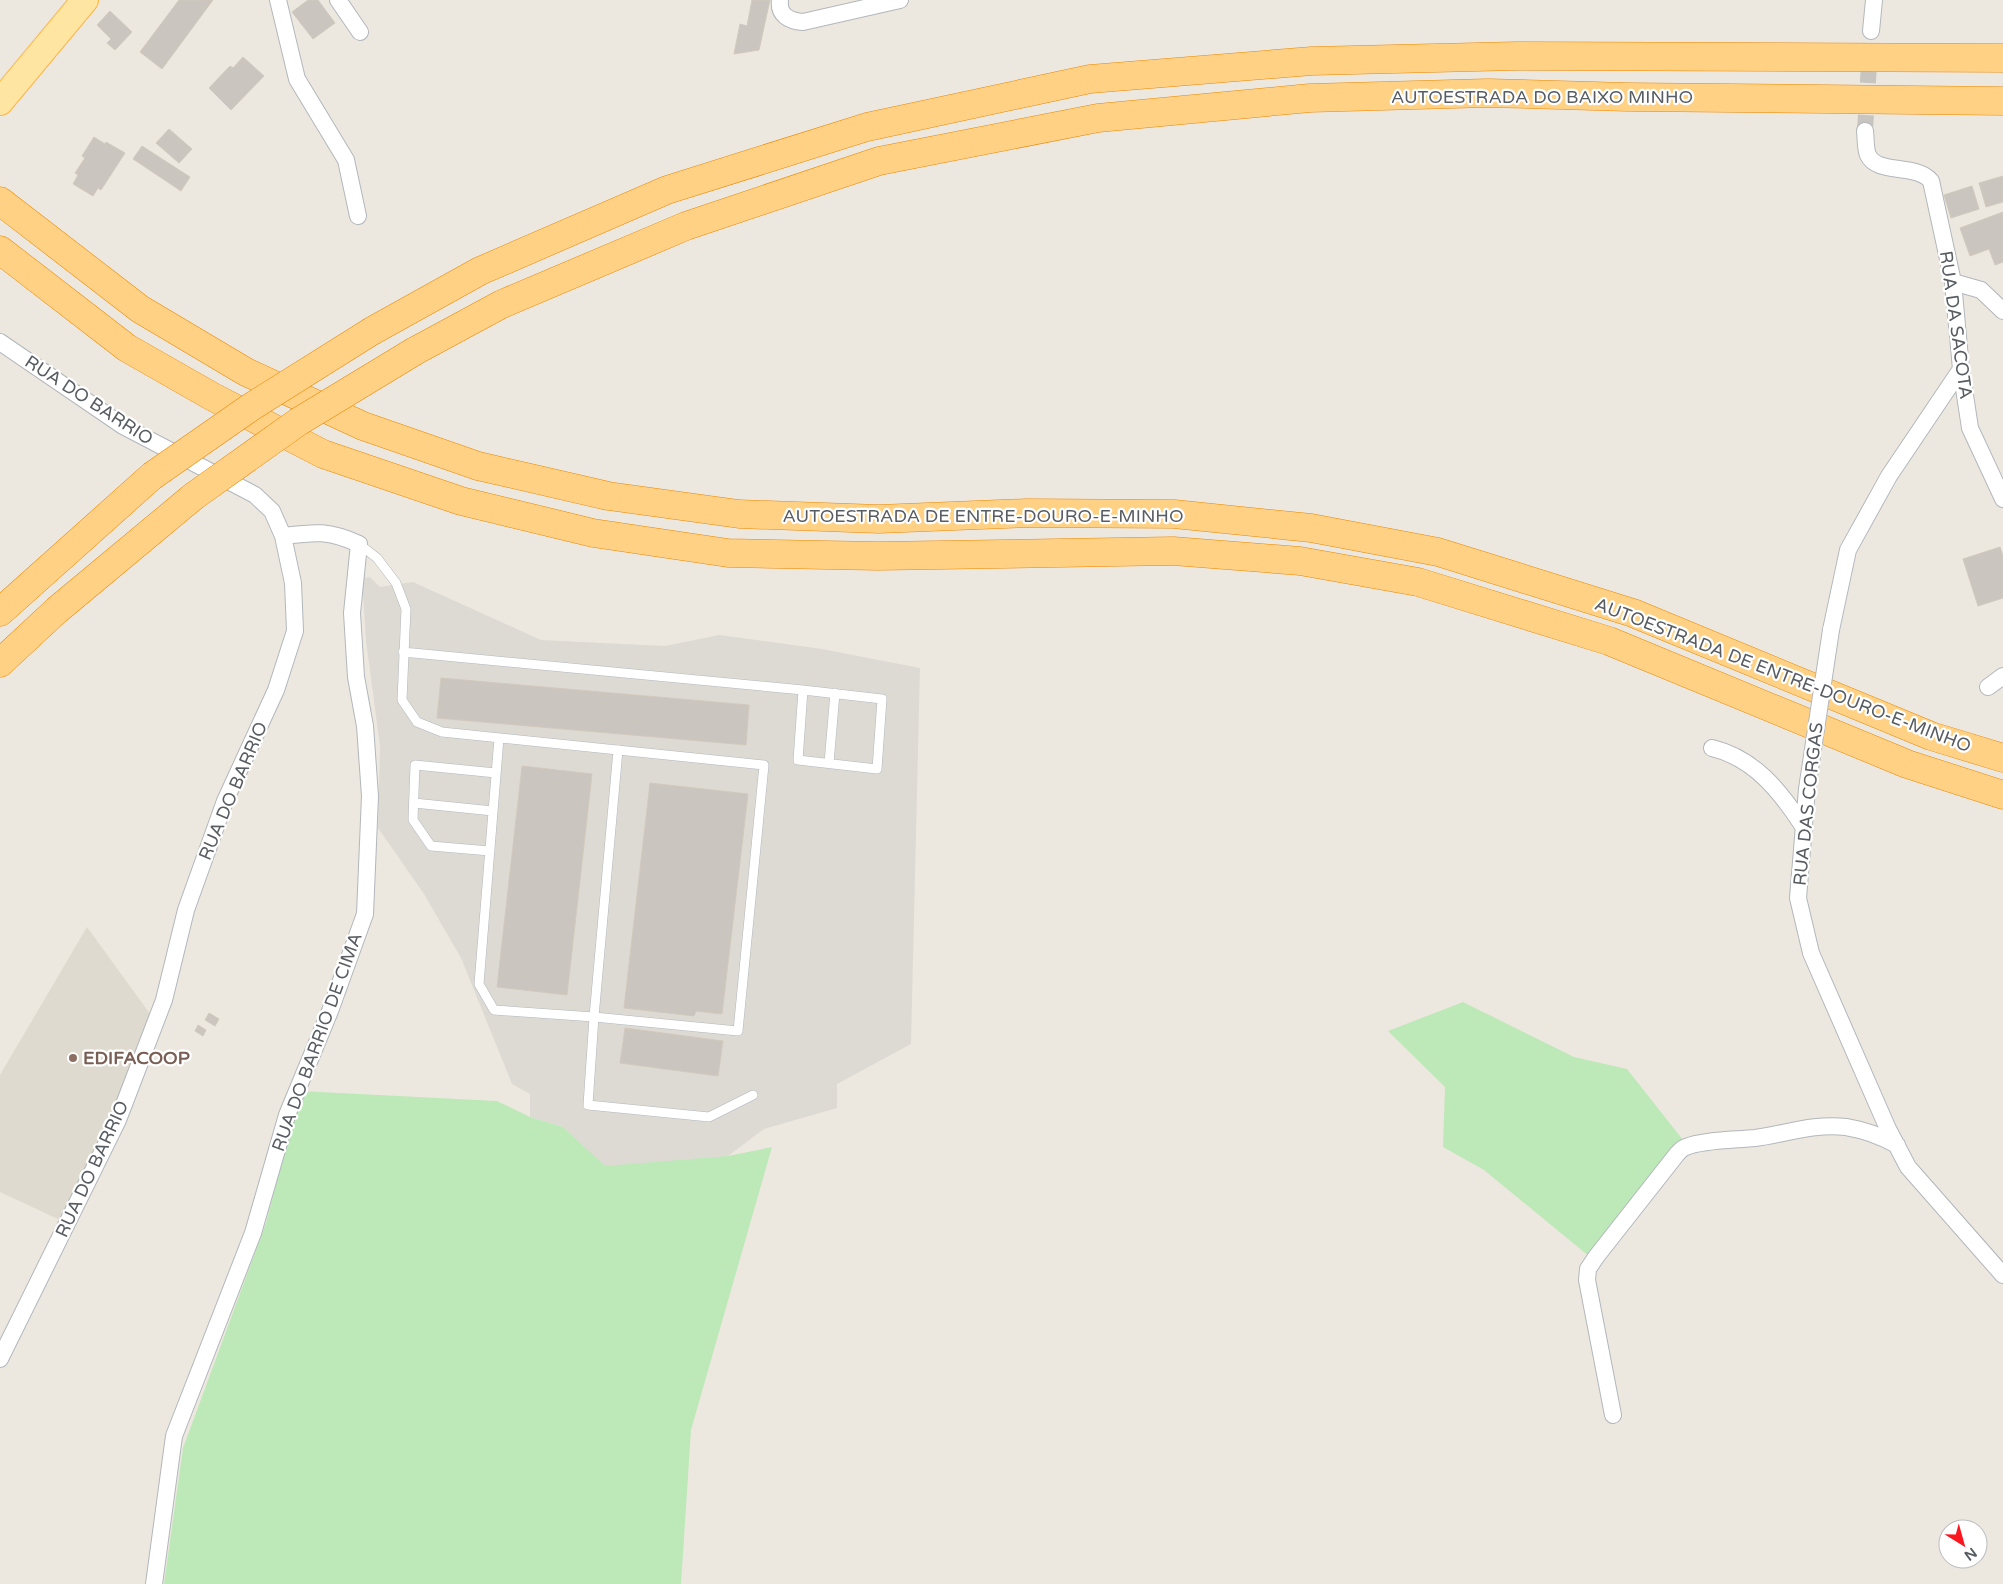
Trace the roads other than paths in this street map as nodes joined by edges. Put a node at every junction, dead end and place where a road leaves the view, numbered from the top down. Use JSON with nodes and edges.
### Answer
{"nodes":[{"id":1,"x":85,"y":0,"type":"edge"},
{"id":2,"x":278,"y":0,"type":"edge"},
{"id":3,"x":338,"y":0,"type":"edge"},
{"id":4,"x":900,"y":0,"type":"edge"},
{"id":5,"x":1874,"y":0,"type":"edge"},
{"id":6,"x":779,"y":4,"type":"edge"},
{"id":7,"x":1871,"y":31,"type":"tunnel mouth"},
{"id":8,"x":360,"y":32,"type":"dead end"},
{"id":9,"x":2003,"y":58,"type":"edge"},
{"id":10,"x":2003,"y":101,"type":"edge"},
{"id":11,"x":0,"y":102,"type":"edge"},
{"id":12,"x":1865,"y":131,"type":"tunnel mouth"},
{"id":13,"x":0,"y":201,"type":"edge"},
{"id":14,"x":358,"y":216,"type":"dead end"},
{"id":15,"x":0,"y":250,"type":"edge"},
{"id":16,"x":1953,"y":282,"type":"junction"},
{"id":17,"x":2003,"y":311,"type":"edge"},
{"id":18,"x":0,"y":342,"type":"edge"},
{"id":19,"x":1961,"y":369,"type":"junction"},
{"id":20,"x":2003,"y":499,"type":"edge"},
{"id":21,"x":283,"y":536,"type":"junction"},
{"id":22,"x":358,"y":544,"type":"junction"},
{"id":23,"x":0,"y":612,"type":"edge"},
{"id":24,"x":403,"y":652,"type":"junction"},
{"id":25,"x":0,"y":663,"type":"edge"},
{"id":26,"x":2003,"y":676,"type":"edge"},
{"id":27,"x":1988,"y":687,"type":"dead end"},
{"id":28,"x":803,"y":690,"type":"junction"},
{"id":29,"x":835,"y":694,"type":"junction"},
{"id":30,"x":499,"y":738,"type":"junction"},
{"id":31,"x":1712,"y":748,"type":"dead end"},
{"id":32,"x":618,"y":750,"type":"junction"},
{"id":33,"x":2003,"y":758,"type":"edge"},
{"id":34,"x":829,"y":763,"type":"junction"},
{"id":35,"x":496,"y":773,"type":"junction"},
{"id":36,"x":2003,"y":795,"type":"edge"},
{"id":37,"x":414,"y":803,"type":"junction"},
{"id":38,"x":493,"y":810,"type":"junction"},
{"id":39,"x":1803,"y":826,"type":"junction"},
{"id":40,"x":490,"y":851,"type":"junction"},
{"id":41,"x":594,"y":1017,"type":"junction"},
{"id":42,"x":753,"y":1095,"type":"dead end"},
{"id":43,"x":1897,"y":1145,"type":"junction"},
{"id":44,"x":2003,"y":1275,"type":"edge"},
{"id":45,"x":0,"y":1359,"type":"edge"},
{"id":46,"x":1613,"y":1415,"type":"dead end"},
{"id":47,"x":154,"y":1584,"type":"edge"}],
"edges":[{"from":1,"to":11,"type":"main road"},
{"from":2,"to":14,"type":"street"},
{"from":3,"to":8,"type":"street"},
{"from":4,"to":6,"type":"street"},
{"from":5,"to":7,"type":"street"},
{"from":9,"to":23,"type":"highway","bridge":true},
{"from":10,"to":25,"type":"highway","name":"AUTOESTRADA DO BAIXO MINHO","bridge":true},
{"from":12,"to":16,"type":"street","name":"RUA DA SACOTA"},
{"from":13,"to":33,"type":"highway","name":"AUTOESTRADA DE ENTRE-DOURO-E-MINHO"},
{"from":15,"to":36,"type":"highway","name":"AUTOESTRADA DE ENTRE-DOURO-E-MINHO"},
{"from":16,"to":17,"type":"street"},
{"from":16,"to":19,"type":"street","name":"RUA DA SACOTA"},
{"from":18,"to":21,"type":"street","name":"RUA DO BARRIO"},
{"from":19,"to":20,"type":"street","name":"RUA DA SACOTA"},
{"from":19,"to":39,"type":"street","name":"RUA DAS CORGAS","bridge":true},
{"from":21,"to":22,"type":"street"},
{"from":21,"to":45,"type":"street","name":"RUA DO BARRIO"},
{"from":22,"to":24,"type":"lane"},
{"from":22,"to":47,"type":"street","name":"RUA DO BARRIO DE CIMA"},
{"from":24,"to":28,"type":"lane"},
{"from":24,"to":30,"type":"lane"},
{"from":26,"to":27,"type":"street"},
{"from":28,"to":29,"type":"lane"},
{"from":28,"to":34,"type":"lane"},
{"from":29,"to":34,"type":"lane"},
{"from":29,"to":34,"type":"lane"},
{"from":30,"to":32,"type":"lane"},
{"from":30,"to":35,"type":"lane"},
{"from":31,"to":39,"type":"street"},
{"from":32,"to":41,"type":"lane"},
{"from":32,"to":41,"type":"lane"},
{"from":35,"to":37,"type":"lane"},
{"from":35,"to":38,"type":"lane"},
{"from":37,"to":38,"type":"lane"},
{"from":37,"to":40,"type":"lane"},
{"from":38,"to":40,"type":"lane"},
{"from":39,"to":43,"type":"street","name":"RUA DAS CORGAS"},
{"from":40,"to":41,"type":"lane"},
{"from":41,"to":42,"type":"lane"},
{"from":43,"to":44,"type":"street","name":"RUA DAS CORGAS"},
{"from":43,"to":46,"type":"street"}]}
